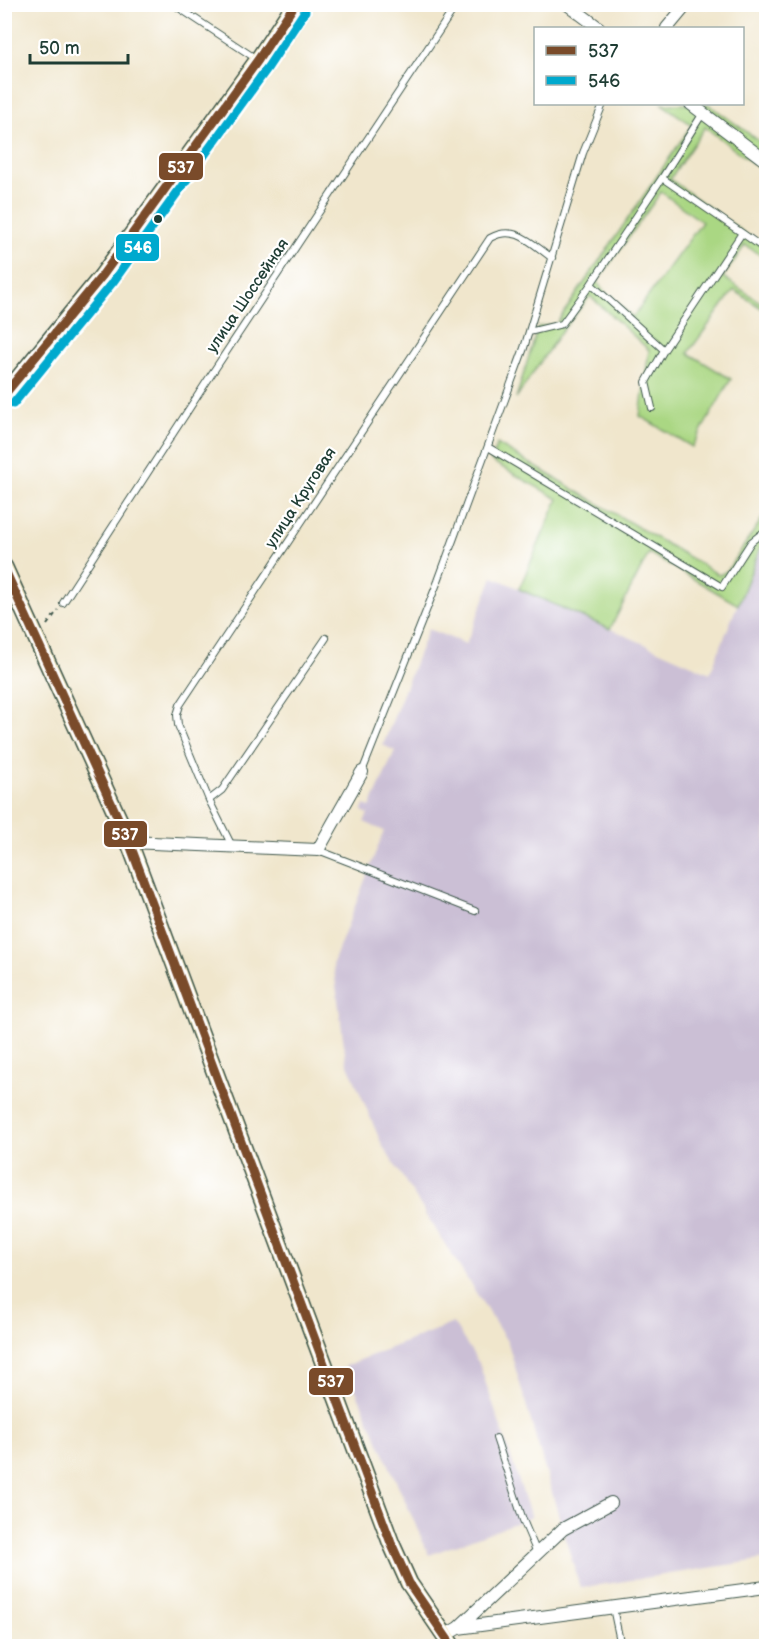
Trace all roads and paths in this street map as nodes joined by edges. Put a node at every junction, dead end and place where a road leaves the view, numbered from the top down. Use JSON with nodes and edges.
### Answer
{"nodes":[{"id":1,"x":173,"y":4,"type":"edge"},
{"id":2,"x":296,"y":4,"type":"edge"},
{"id":3,"x":457,"y":4,"type":"edge"},
{"id":4,"x":567,"y":4,"type":"edge"},
{"id":5,"x":687,"y":4,"type":"edge"},
{"id":6,"x":598,"y":27,"type":"edge"},
{"id":7,"x":668,"y":27,"type":"edge"},
{"id":8,"x":258,"y":60,"type":"junction"},
{"id":9,"x":603,"y":105,"type":"edge"},
{"id":10,"x":692,"y":105,"type":"edge"},
{"id":11,"x":702,"y":113,"type":"junction"},
{"id":12,"x":766,"y":161,"type":"edge"},
{"id":13,"x":662,"y":178,"type":"junction"},
{"id":14,"x":742,"y":234,"type":"junction"},
{"id":15,"x":766,"y":250,"type":"edge"},
{"id":16,"x":552,"y":258,"type":"junction"},
{"id":17,"x":591,"y":284,"type":"junction"},
{"id":18,"x":529,"y":332,"type":"junction"},
{"id":19,"x":664,"y":350,"type":"junction"},
{"id":20,"x":4,"y":396,"type":"edge"},
{"id":21,"x":652,"y":408,"type":"dead end"},
{"id":22,"x":488,"y":447,"type":"junction"},
{"id":23,"x":766,"y":530,"type":"edge"},
{"id":24,"x":4,"y":567,"type":"edge"},
{"id":25,"x":63,"y":603,"type":"joint"},
{"id":26,"x":37,"y":637,"type":"junction"},
{"id":27,"x":326,"y":638,"type":"dead end"},
{"id":28,"x":362,"y":772,"type":"joint"},
{"id":29,"x":209,"y":800,"type":"junction"},
{"id":30,"x":129,"y":842,"type":"junction"},
{"id":31,"x":232,"y":846,"type":"junction"},
{"id":32,"x":318,"y":850,"type":"junction"},
{"id":33,"x":475,"y":911,"type":"dead end"},
{"id":34,"x":496,"y":1438,"type":"dead end"},
{"id":35,"x":611,"y":1503,"type":"dead end"},
{"id":36,"x":537,"y":1554,"type":"junction"},
{"id":37,"x":766,"y":1587,"type":"edge"},
{"id":38,"x":614,"y":1608,"type":"junction"},
{"id":39,"x":451,"y":1637,"type":"edge"},
{"id":40,"x":621,"y":1647,"type":"edge"}],
"edges":[{"from":1,"to":8,"type":"lane"},
{"from":2,"to":8,"type":"street"},
{"from":3,"to":25,"type":"lane","name":"улица Шоссейная"},
{"from":4,"to":6,"type":"street"},
{"from":5,"to":7,"type":"street"},
{"from":8,"to":20,"type":"street"},
{"from":9,"to":16,"type":"lane"},
{"from":10,"to":11,"type":"street"},
{"from":11,"to":12,"type":"street"},
{"from":11,"to":13,"type":"lane"},
{"from":13,"to":14,"type":"lane"},
{"from":13,"to":17,"type":"lane"},
{"from":14,"to":15,"type":"lane"},
{"from":14,"to":19,"type":"lane"},
{"from":16,"to":18,"type":"lane"},
{"from":16,"to":29,"type":"lane","name":"улица Круговая"},
{"from":17,"to":18,"type":"lane"},
{"from":17,"to":19,"type":"lane"},
{"from":18,"to":22,"type":"lane"},
{"from":19,"to":21,"type":"lane"},
{"from":22,"to":23,"type":"lane"},
{"from":22,"to":28,"type":"lane"},
{"from":24,"to":26,"type":"street"},
{"from":25,"to":26,"type":"path"},
{"from":26,"to":30,"type":"street"},
{"from":27,"to":29,"type":"lane"},
{"from":28,"to":32,"type":"street"},
{"from":29,"to":31,"type":"lane","name":"улица Круговая"},
{"from":30,"to":31,"type":"street"},
{"from":30,"to":39,"type":"street"},
{"from":31,"to":32,"type":"street"},
{"from":32,"to":33,"type":"lane"},
{"from":34,"to":36,"type":"lane"},
{"from":35,"to":36,"type":"street"},
{"from":36,"to":39,"type":"street"},
{"from":37,"to":38,"type":"street"},
{"from":38,"to":39,"type":"street"},
{"from":38,"to":40,"type":"lane"}]}
